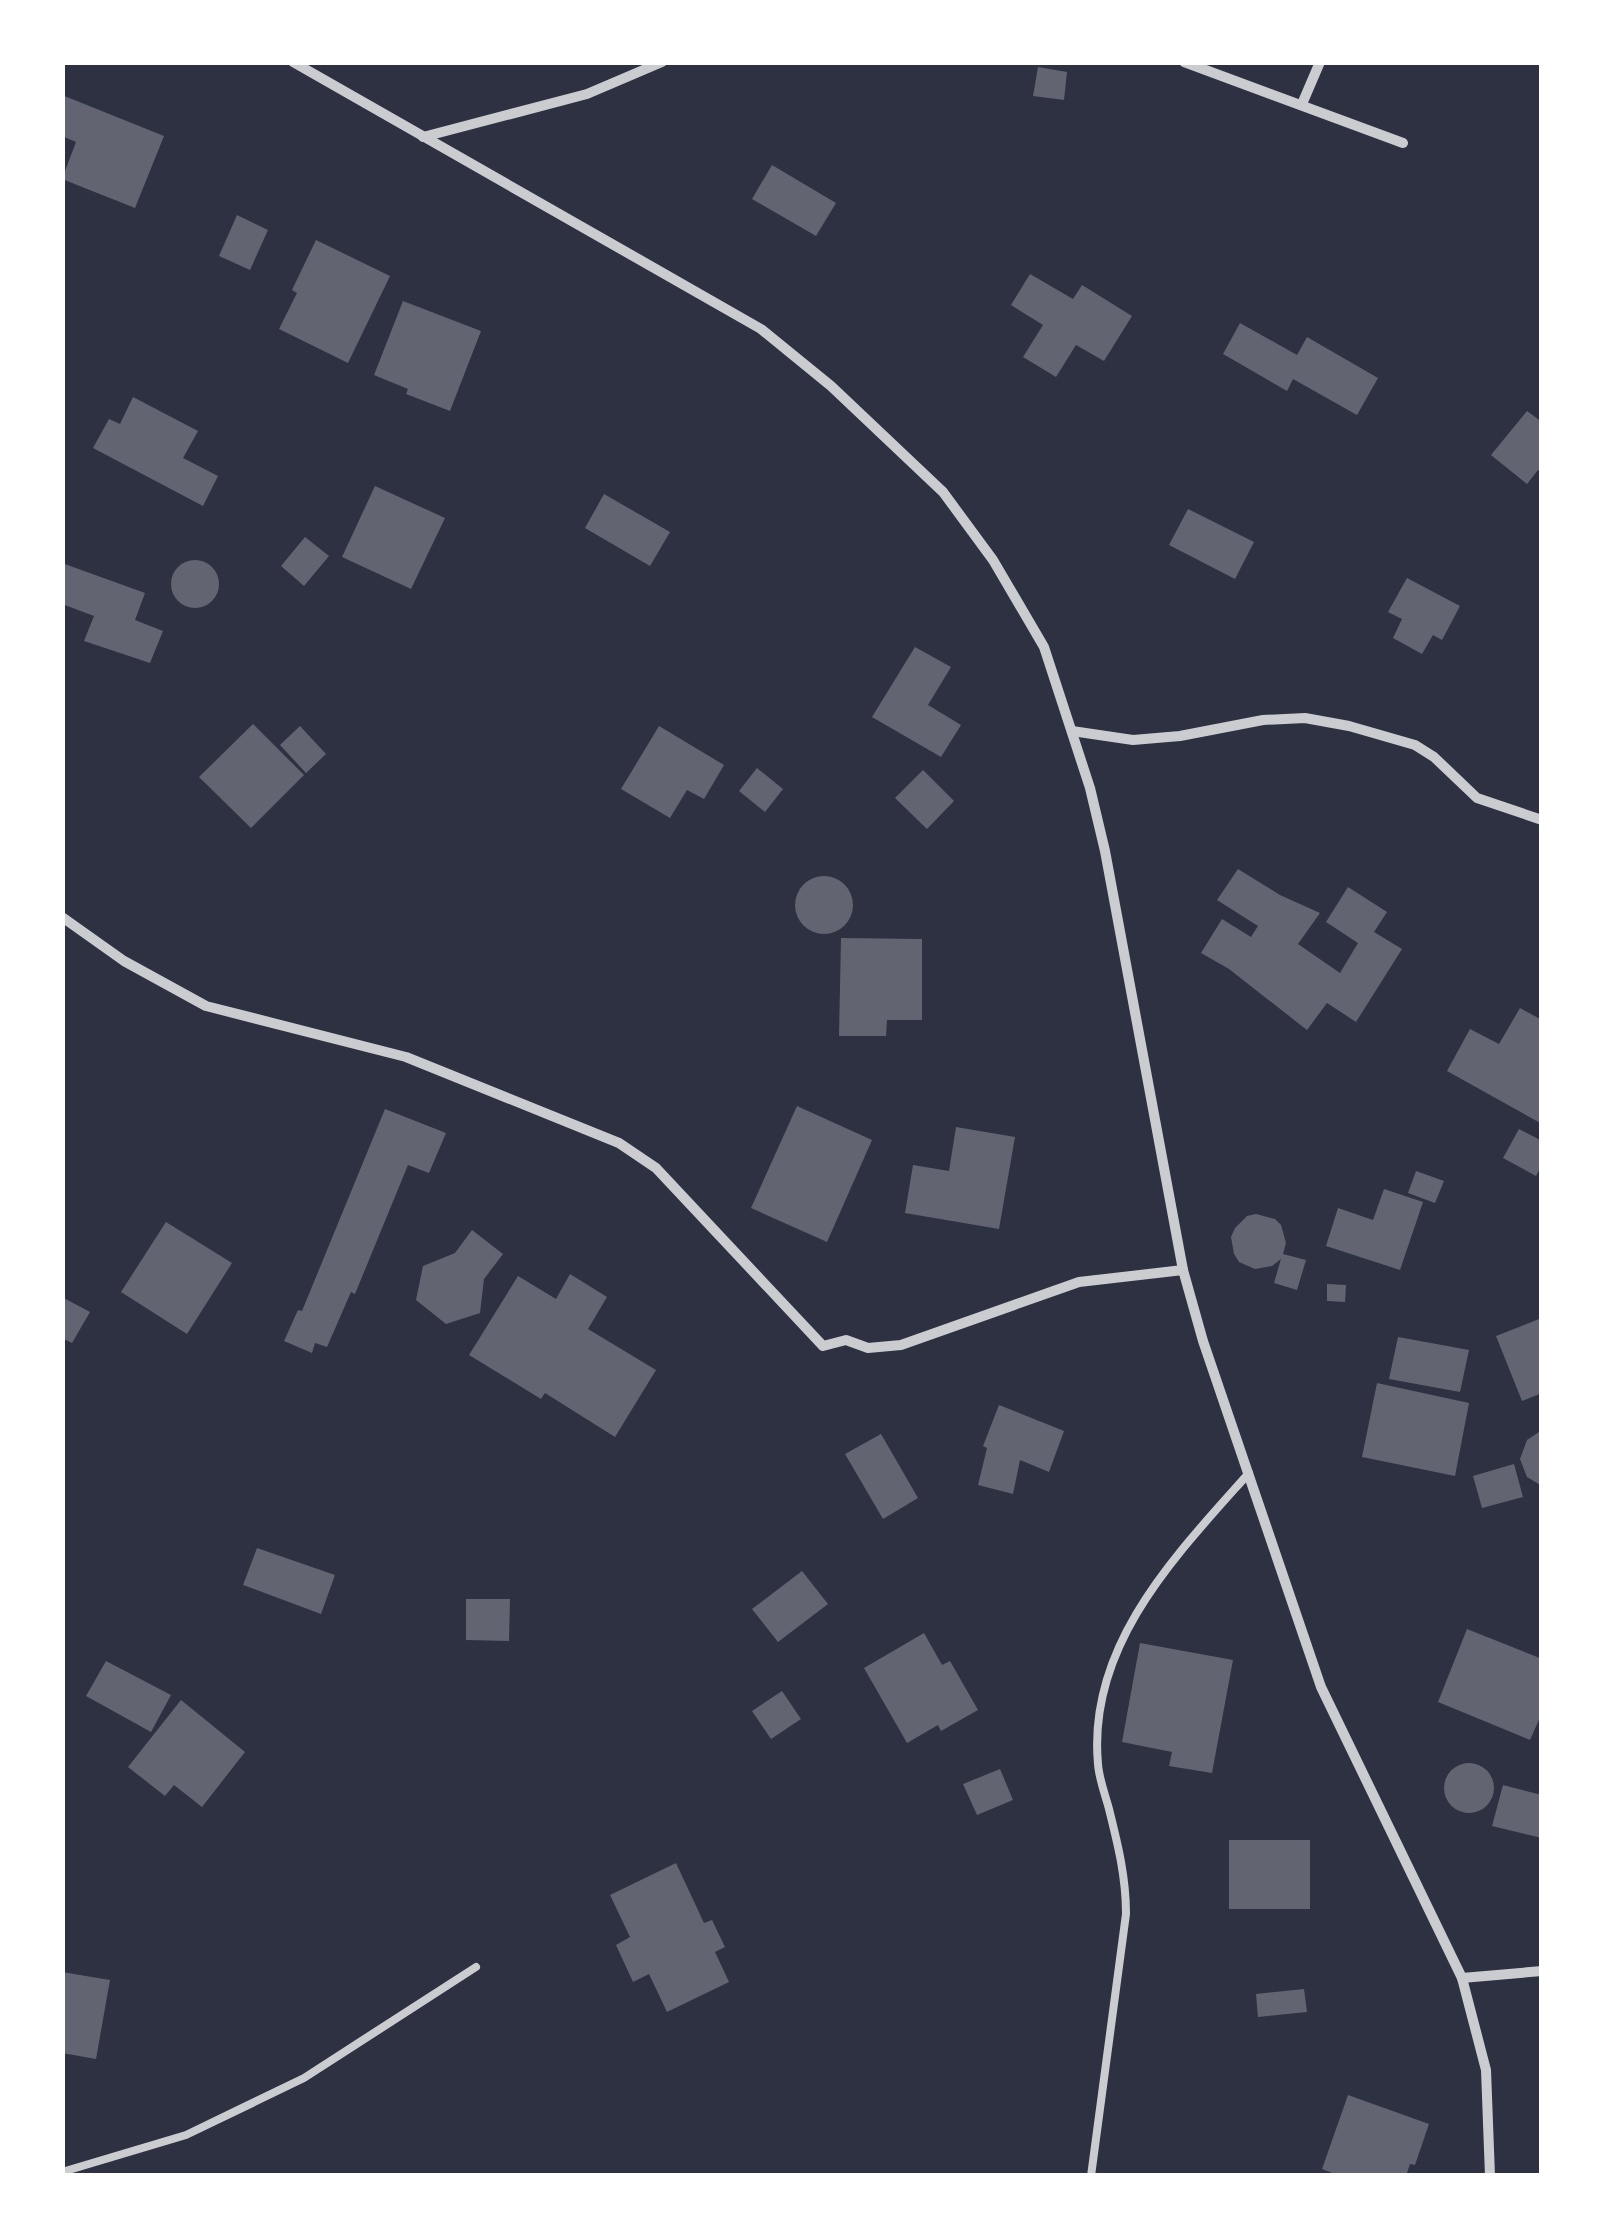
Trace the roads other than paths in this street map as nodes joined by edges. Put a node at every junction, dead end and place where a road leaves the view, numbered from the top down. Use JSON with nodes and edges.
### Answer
{"nodes":[{"id":1,"x":293,"y":62,"type":"edge"},
{"id":2,"x":662,"y":62,"type":"edge"},
{"id":3,"x":1184,"y":62,"type":"edge"},
{"id":4,"x":1320,"y":62,"type":"edge"},
{"id":5,"x":1302,"y":104,"type":"junction"},
{"id":6,"x":422,"y":137,"type":"junction"},
{"id":7,"x":1403,"y":143,"type":"dead end"},
{"id":8,"x":1072,"y":731,"type":"junction"},
{"id":9,"x":1542,"y":820,"type":"edge"},
{"id":10,"x":62,"y":917,"type":"edge"},
{"id":11,"x":1183,"y":1270,"type":"junction"},
{"id":12,"x":1249,"y":1473,"type":"junction"},
{"id":13,"x":476,"y":1967,"type":"dead end"},
{"id":14,"x":1542,"y":1972,"type":"edge"},
{"id":15,"x":1462,"y":1978,"type":"junction"},
{"id":16,"x":62,"y":2172,"type":"edge"},
{"id":17,"x":1092,"y":2176,"type":"edge"},
{"id":18,"x":1490,"y":2176,"type":"edge"}],
"edges":[{"from":1,"to":6,"type":"street"},
{"from":2,"to":6,"type":"street"},
{"from":3,"to":5,"type":"street"},
{"from":4,"to":5,"type":"street"},
{"from":5,"to":7,"type":"street"},
{"from":6,"to":8,"type":"street"},
{"from":8,"to":9,"type":"street"},
{"from":8,"to":11,"type":"street"},
{"from":10,"to":11,"type":"street"},
{"from":11,"to":12,"type":"street"},
{"from":12,"to":15,"type":"street"},
{"from":12,"to":17,"type":"lane"},
{"from":13,"to":16,"type":"lane"},
{"from":14,"to":15,"type":"street"},
{"from":15,"to":18,"type":"street"}]}
